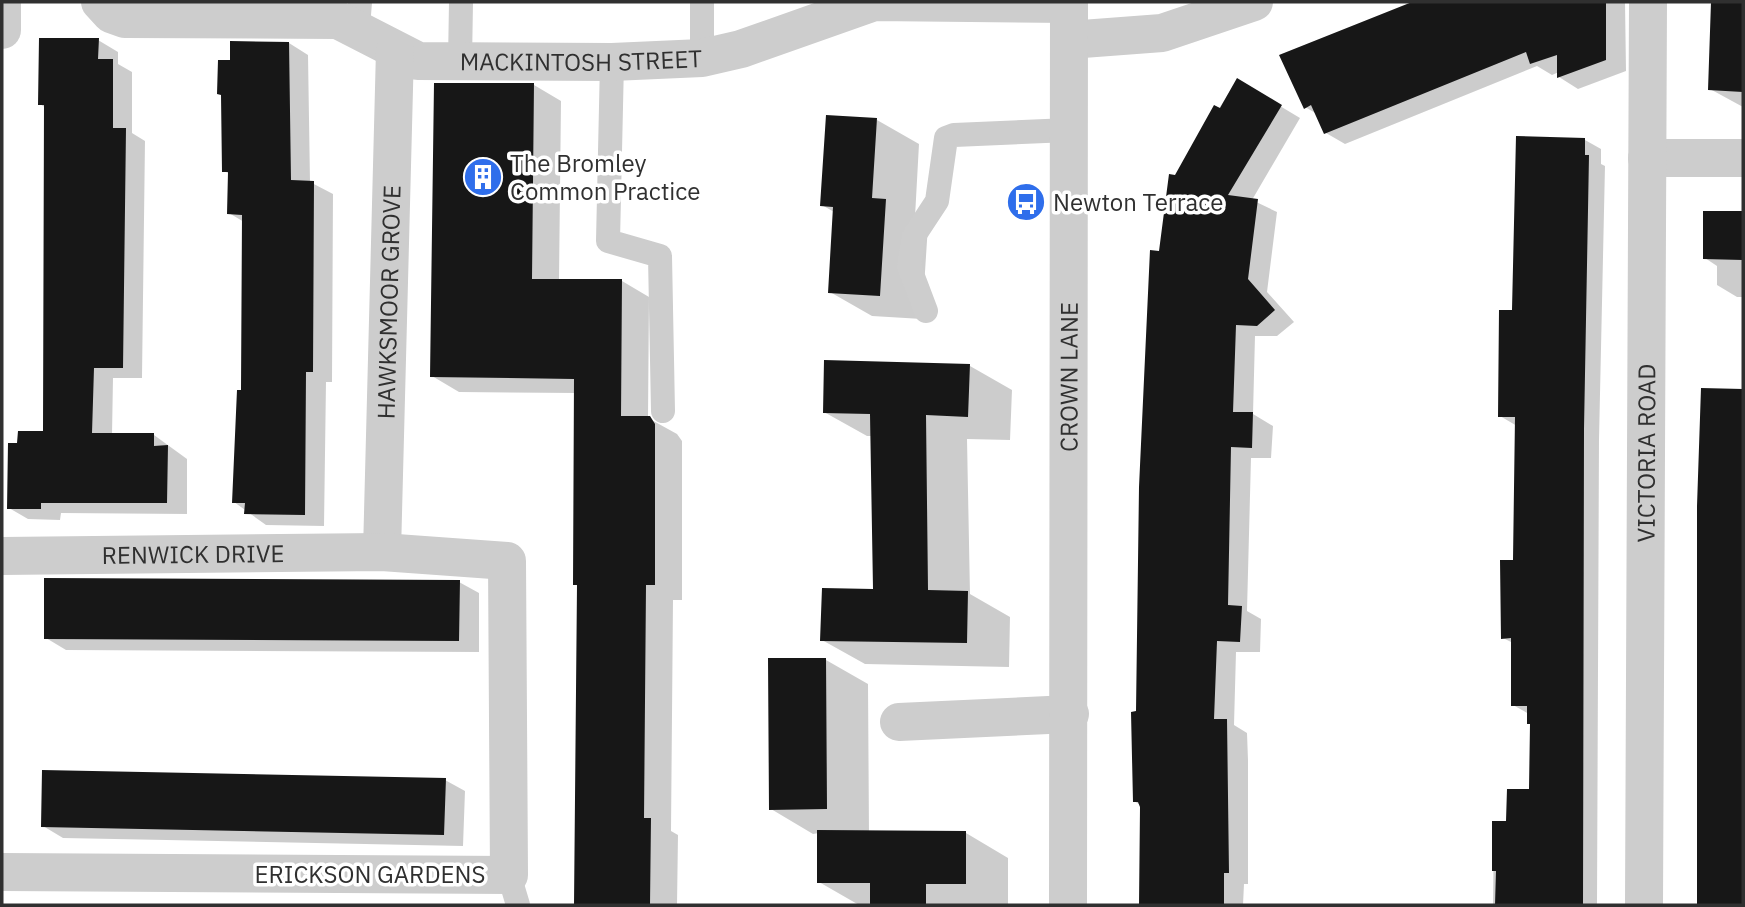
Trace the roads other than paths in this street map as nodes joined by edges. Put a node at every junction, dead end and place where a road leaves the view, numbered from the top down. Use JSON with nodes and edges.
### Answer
{"nodes":[{"id":1,"x":2,"y":2,"type":"edge"},
{"id":2,"x":100,"y":2,"type":"edge"},
{"id":3,"x":461,"y":2,"type":"edge"},
{"id":4,"x":702,"y":2,"type":"edge"},
{"id":5,"x":1254,"y":2,"type":"edge"},
{"id":6,"x":1648,"y":2,"type":"edge"},
{"id":7,"x":180,"y":10,"type":"edge"},
{"id":8,"x":359,"y":15,"type":"edge"},
{"id":9,"x":1069,"y":15,"type":"edge"},
{"id":10,"x":2,"y":30,"type":"edge"},
{"id":11,"x":395,"y":50,"type":"junction"},
{"id":12,"x":702,"y":58,"type":"junction"},
{"id":13,"x":460,"y":62,"type":"junction"},
{"id":14,"x":612,"y":62,"type":"junction"},
{"id":15,"x":1069,"y":130,"type":"junction"},
{"id":16,"x":1647,"y":158,"type":"junction"},
{"id":17,"x":1743,"y":158,"type":"edge"},
{"id":18,"x":926,"y":311,"type":"dead end"},
{"id":19,"x":663,"y":411,"type":"dead end"},
{"id":20,"x":382,"y":552,"type":"junction"},
{"id":21,"x":2,"y":556,"type":"edge"},
{"id":22,"x":1070,"y":714,"type":"junction"},
{"id":23,"x":899,"y":722,"type":"dead end"},
{"id":24,"x":2,"y":872,"type":"edge"},
{"id":25,"x":514,"y":890,"type":"edge"},
{"id":26,"x":1068,"y":905,"type":"edge"},
{"id":27,"x":1644,"y":905,"type":"edge"}],
"edges":[{"from":1,"to":10,"type":"street"},
{"from":2,"to":7,"type":"street","name":"MACKINTOSH STREET"},
{"from":3,"to":13,"type":"lane"},
{"from":4,"to":12,"type":"lane"},
{"from":5,"to":9,"type":"street"},
{"from":6,"to":16,"type":"street","name":"VICTORIA ROAD"},
{"from":7,"to":8,"type":"street","name":"MACKINTOSH STREET"},
{"from":8,"to":11,"type":"street","name":"MACKINTOSH STREET"},
{"from":9,"to":12,"type":"street","name":"MACKINTOSH STREET"},
{"from":9,"to":15,"type":"street","name":"CROWN LANE"},
{"from":11,"to":13,"type":"street","name":"MACKINTOSH STREET"},
{"from":11,"to":20,"type":"street","name":"HAWKSMOOR GROVE"},
{"from":12,"to":14,"type":"street","name":"MACKINTOSH STREET"},
{"from":13,"to":14,"type":"street","name":"MACKINTOSH STREET"},
{"from":14,"to":19,"type":"lane"},
{"from":15,"to":18,"type":"lane"},
{"from":15,"to":22,"type":"street","name":"CROWN LANE"},
{"from":16,"to":17,"type":"street"},
{"from":16,"to":27,"type":"street","name":"VICTORIA ROAD"},
{"from":20,"to":21,"type":"street","name":"RENWICK DRIVE"},
{"from":20,"to":25,"type":"street","name":"ERICKSON GARDENS"},
{"from":22,"to":23,"type":"street"},
{"from":22,"to":26,"type":"street","name":"CROWN LANE"},
{"from":24,"to":25,"type":"street","name":"ERICKSON GARDENS"}]}
